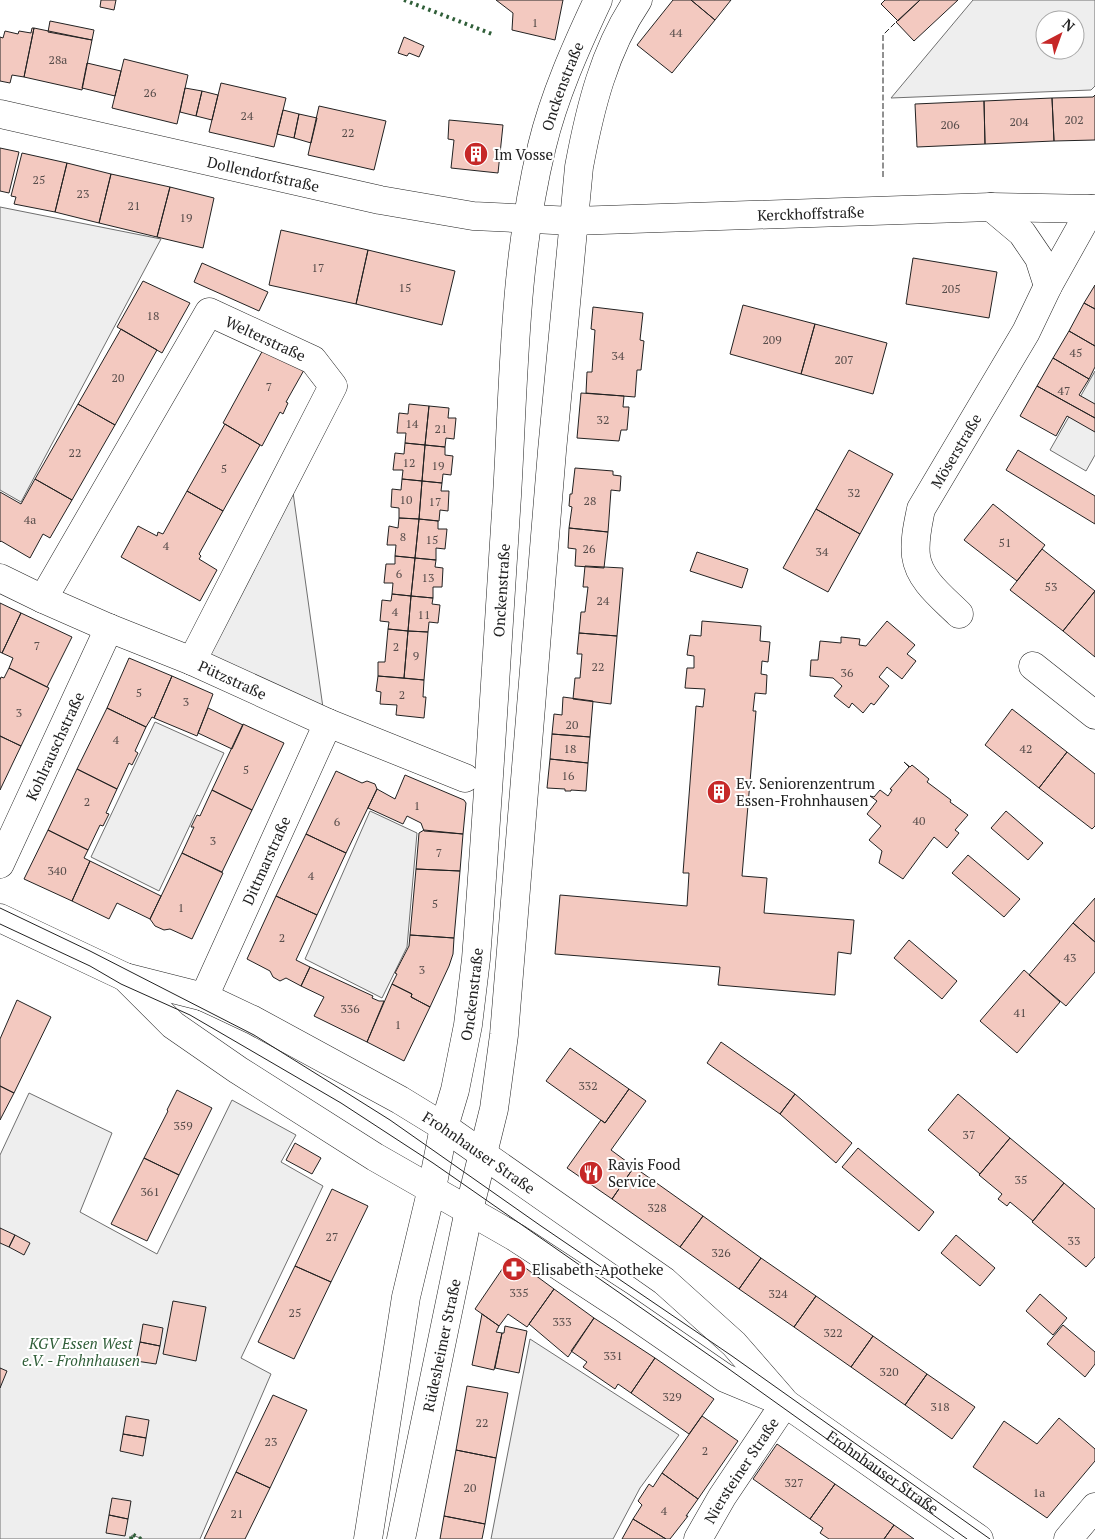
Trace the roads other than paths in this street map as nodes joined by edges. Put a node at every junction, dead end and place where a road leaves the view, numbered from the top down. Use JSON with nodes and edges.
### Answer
{"nodes":[{"id":1,"x":598,"y":0,"type":"edge"},
{"id":2,"x":638,"y":0,"type":"edge"},
{"id":3,"x":0,"y":114,"type":"edge"},
{"id":4,"x":991,"y":207,"type":"junction"},
{"id":5,"x":1093,"y":209,"type":"edge"},
{"id":6,"x":528,"y":220,"type":"junction"},
{"id":7,"x":573,"y":221,"type":"junction"},
{"id":8,"x":1048,"y":286,"type":"junction"},
{"id":9,"x":0,"y":578,"type":"edge"},
{"id":10,"x":43,"y":599,"type":"junction"},
{"id":11,"x":959,"y":614,"type":"dead end"},
{"id":12,"x":109,"y":628,"type":"junction"},
{"id":13,"x":192,"y":661,"type":"junction"},
{"id":14,"x":1032,"y":666,"type":"dead end"},
{"id":15,"x":1095,"y":715,"type":"edge"},
{"id":16,"x":328,"y":723,"type":"junction"},
{"id":17,"x":465,"y":778,"type":"dead end"},
{"id":18,"x":0,"y":864,"type":"edge"},
{"id":19,"x":0,"y":918,"type":"edge"},
{"id":20,"x":125,"y":977,"type":"junction"},
{"id":21,"x":204,"y":997,"type":"junction"},
{"id":22,"x":444,"y":1127,"type":"junction"},
{"id":23,"x":484,"y":1154,"type":"junction"},
{"id":24,"x":432,"y":1188,"type":"junction"},
{"id":25,"x":469,"y":1210,"type":"junction"},
{"id":26,"x":785,"y":1403,"type":"junction"},
{"id":27,"x":1095,"y":1506,"type":"edge"},
{"id":28,"x":368,"y":1539,"type":"edge"},
{"id":29,"x":401,"y":1539,"type":"edge"},
{"id":30,"x":698,"y":1539,"type":"edge"},
{"id":31,"x":979,"y":1539,"type":"edge"},
{"id":32,"x":1068,"y":1539,"type":"edge"}],
"edges":[{"from":1,"to":6,"type":"main road","name":"Onckenstraße"},
{"from":2,"to":7,"type":"main road"},
{"from":3,"to":6,"type":"main road","name":"Dollendorfstraße"},
{"from":4,"to":5,"type":"main road","name":"Kerckhoffstraße"},
{"from":4,"to":7,"type":"main road","name":"Kerckhoffstraße"},
{"from":4,"to":8,"type":"main road"},
{"from":5,"to":8,"type":"main road","name":"Möserstraße"},
{"from":6,"to":7,"type":"main road","name":"Kerckhoffstraße"},
{"from":6,"to":22,"type":"main road","name":"Onckenstraße"},
{"from":7,"to":23,"type":"main road"},
{"from":8,"to":11,"type":"main road","name":"Möserstraße"},
{"from":9,"to":10,"type":"main road","name":"Pützstraße"},
{"from":10,"to":12,"type":"main road","name":"Pützstraße"},
{"from":10,"to":13,"type":"main road","name":"Welterstraße"},
{"from":12,"to":13,"type":"main road","name":"Pützstraße"},
{"from":12,"to":18,"type":"main road","name":"Kohlrauschstraße"},
{"from":13,"to":16,"type":"main road","name":"Pützstraße"},
{"from":14,"to":15,"type":"main road"},
{"from":16,"to":17,"type":"main road","name":"Pützstraße"},
{"from":16,"to":21,"type":"main road","name":"Dittmarstraße"},
{"from":19,"to":20,"type":"main road","name":"Frohnhauser Straße"},
{"from":20,"to":21,"type":"main road","name":"Frohnhauser Straße"},
{"from":20,"to":24,"type":"main road","name":"Frohnhauser Straße"},
{"from":21,"to":22,"type":"main road","name":"Frohnhauser Straße"},
{"from":22,"to":23,"type":"main road","name":"Frohnhauser Straße"},
{"from":22,"to":24,"type":"main road","name":"Onckenstraße"},
{"from":23,"to":25,"type":"main road","name":"Rüdesheimer Straße"},
{"from":23,"to":26,"type":"main road","name":"Frohnhauser Straße"},
{"from":24,"to":25,"type":"main road","name":"Frohnhauser Straße"},
{"from":24,"to":28,"type":"main road"},
{"from":25,"to":26,"type":"main road","name":"Frohnhauser Straße"},
{"from":25,"to":29,"type":"main road","name":"Rüdesheimer Straße"},
{"from":26,"to":30,"type":"main road","name":"Niersteiner Straße"},
{"from":26,"to":31,"type":"main road","name":"Frohnhauser Straße"},
{"from":27,"to":32,"type":"main road"}]}
